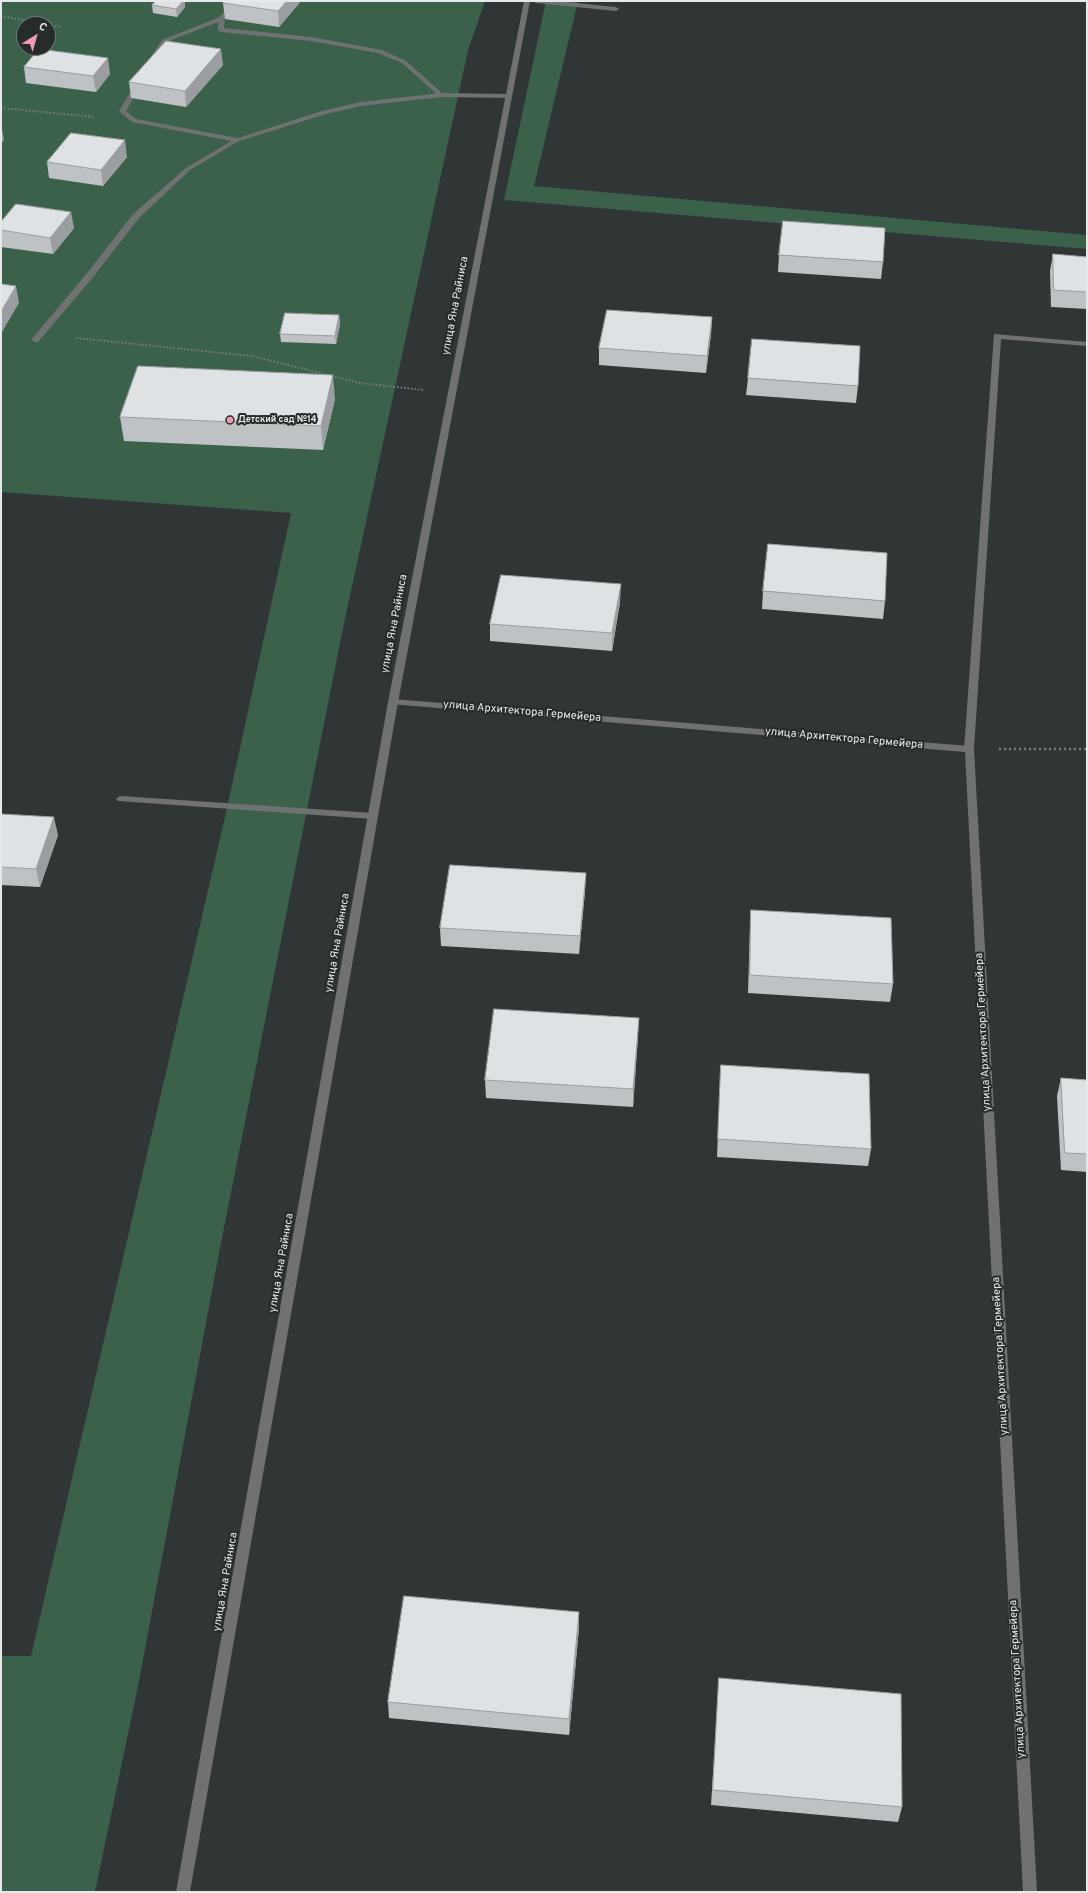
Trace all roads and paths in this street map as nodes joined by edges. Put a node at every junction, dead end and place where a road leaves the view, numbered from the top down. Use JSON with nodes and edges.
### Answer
{"nodes":[{"id":1,"x":234,"y":1,"type":"edge"},
{"id":2,"x":527,"y":1,"type":"edge"},
{"id":3,"x":536,"y":1,"type":"edge"},
{"id":4,"x":616,"y":9,"type":"dead end"},
{"id":5,"x":1,"y":16,"type":"edge"},
{"id":6,"x":222,"y":18,"type":"junction"},
{"id":7,"x":16,"y":19,"type":"edge"},
{"id":8,"x":56,"y":26,"type":"edge"},
{"id":9,"x":60,"y":27,"type":"dead end"},
{"id":10,"x":148,"y":67,"type":"edge"},
{"id":11,"x":141,"y":79,"type":"edge"},
{"id":12,"x":441,"y":95,"type":"junction"},
{"id":13,"x":508,"y":96,"type":"junction"},
{"id":14,"x":1,"y":108,"type":"edge"},
{"id":15,"x":134,"y":122,"type":"junction"},
{"id":16,"x":237,"y":140,"type":"junction"},
{"id":17,"x":38,"y":337,"type":"joint"},
{"id":18,"x":1087,"y":344,"type":"edge"},
{"id":19,"x":452,"y":394,"type":"junction"},
{"id":20,"x":393,"y":702,"type":"junction"},
{"id":21,"x":969,"y":749,"type":"junction"},
{"id":22,"x":1087,"y":749,"type":"edge"},
{"id":23,"x":121,"y":799,"type":"dead end"},
{"id":24,"x":373,"y":816,"type":"junction"},
{"id":25,"x":183,"y":1892,"type":"edge"},
{"id":26,"x":1030,"y":1892,"type":"edge"}],
"edges":[{"from":1,"to":6,"type":"street"},
{"from":2,"to":13,"type":"street","name":"улица Яна Райниса"},
{"from":3,"to":4,"type":"street"},
{"from":5,"to":7,"type":"path"},
{"from":6,"to":10,"type":"street"},
{"from":6,"to":12,"type":"street"},
{"from":8,"to":9,"type":"path"},
{"from":11,"to":15,"type":"street"},
{"from":12,"to":13,"type":"street"},
{"from":12,"to":16,"type":"street"},
{"from":13,"to":19,"type":"street","name":"улица Яна Райниса"},
{"from":14,"to":15,"type":"path"},
{"from":15,"to":16,"type":"street"},
{"from":16,"to":17,"type":"street"},
{"from":17,"to":19,"type":"path"},
{"from":18,"to":21,"type":"street"},
{"from":19,"to":20,"type":"street","name":"улица Яна Райниса"},
{"from":20,"to":21,"type":"street","name":"улица Архитектора Гермейера"},
{"from":20,"to":24,"type":"street","name":"улица Яна Райниса"},
{"from":21,"to":22,"type":"path"},
{"from":21,"to":26,"type":"street","name":"улица Архитектора Гермейера"},
{"from":23,"to":24,"type":"street"},
{"from":24,"to":25,"type":"street","name":"улица Яна Райниса"}]}
